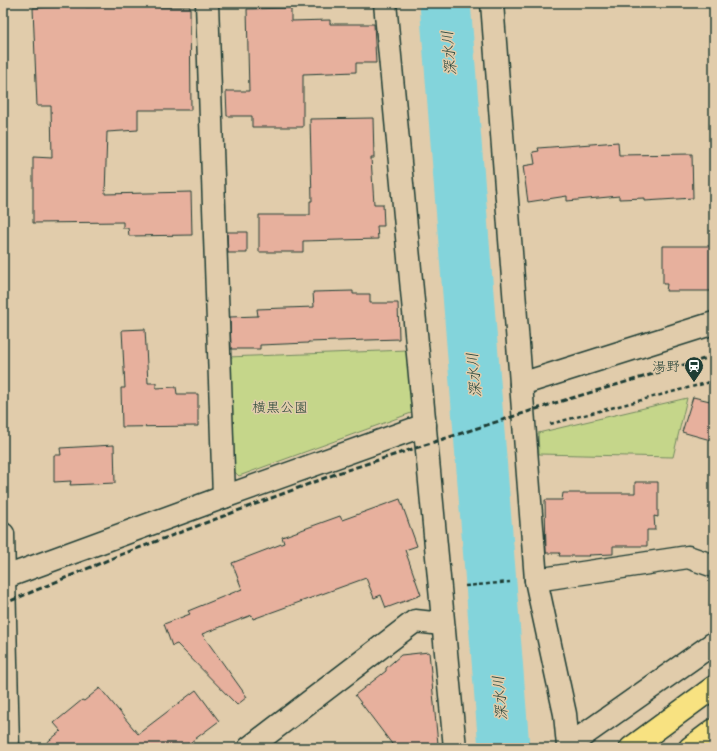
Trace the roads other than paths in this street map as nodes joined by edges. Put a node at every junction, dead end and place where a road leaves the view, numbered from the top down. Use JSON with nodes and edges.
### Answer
{"nodes":[{"id":1,"x":207,"y":3,"type":"edge"},
{"id":2,"x":385,"y":3,"type":"edge"},
{"id":3,"x":492,"y":3,"type":"edge"},
{"id":4,"x":714,"y":323,"type":"edge"},
{"id":5,"x":521,"y":384,"type":"junction"},
{"id":6,"x":425,"y":425,"type":"junction"},
{"id":7,"x":224,"y":496,"type":"junction"},
{"id":8,"x":3,"y":534,"type":"edge"},
{"id":9,"x":714,"y":566,"type":"edge"},
{"id":10,"x":3,"y":578,"type":"edge"},
{"id":11,"x":527,"y":580,"type":"junction"},
{"id":12,"x":442,"y":624,"type":"junction"},
{"id":13,"x":714,"y":643,"type":"edge"},
{"id":14,"x":714,"y":688,"type":"edge"},
{"id":15,"x":714,"y":730,"type":"edge"},
{"id":16,"x":8,"y":748,"type":"edge"},
{"id":17,"x":248,"y":748,"type":"edge"},
{"id":18,"x":455,"y":748,"type":"edge"},
{"id":19,"x":631,"y":748,"type":"edge"},
{"id":20,"x":690,"y":748,"type":"edge"}],
"edges":[{"from":1,"to":7,"type":"street"},
{"from":2,"to":6,"type":"street"},
{"from":3,"to":5,"type":"street"},
{"from":4,"to":5,"type":"street"},
{"from":5,"to":11,"type":"street"},
{"from":6,"to":7,"type":"street"},
{"from":6,"to":12,"type":"street"},
{"from":7,"to":10,"type":"street"},
{"from":8,"to":10,"type":"street"},
{"from":9,"to":11,"type":"street"},
{"from":10,"to":16,"type":"street"},
{"from":11,"to":13,"type":"street"},
{"from":12,"to":17,"type":"street"},
{"from":12,"to":18,"type":"street"},
{"from":14,"to":19,"type":"highway"},
{"from":15,"to":20,"type":"highway"}]}
